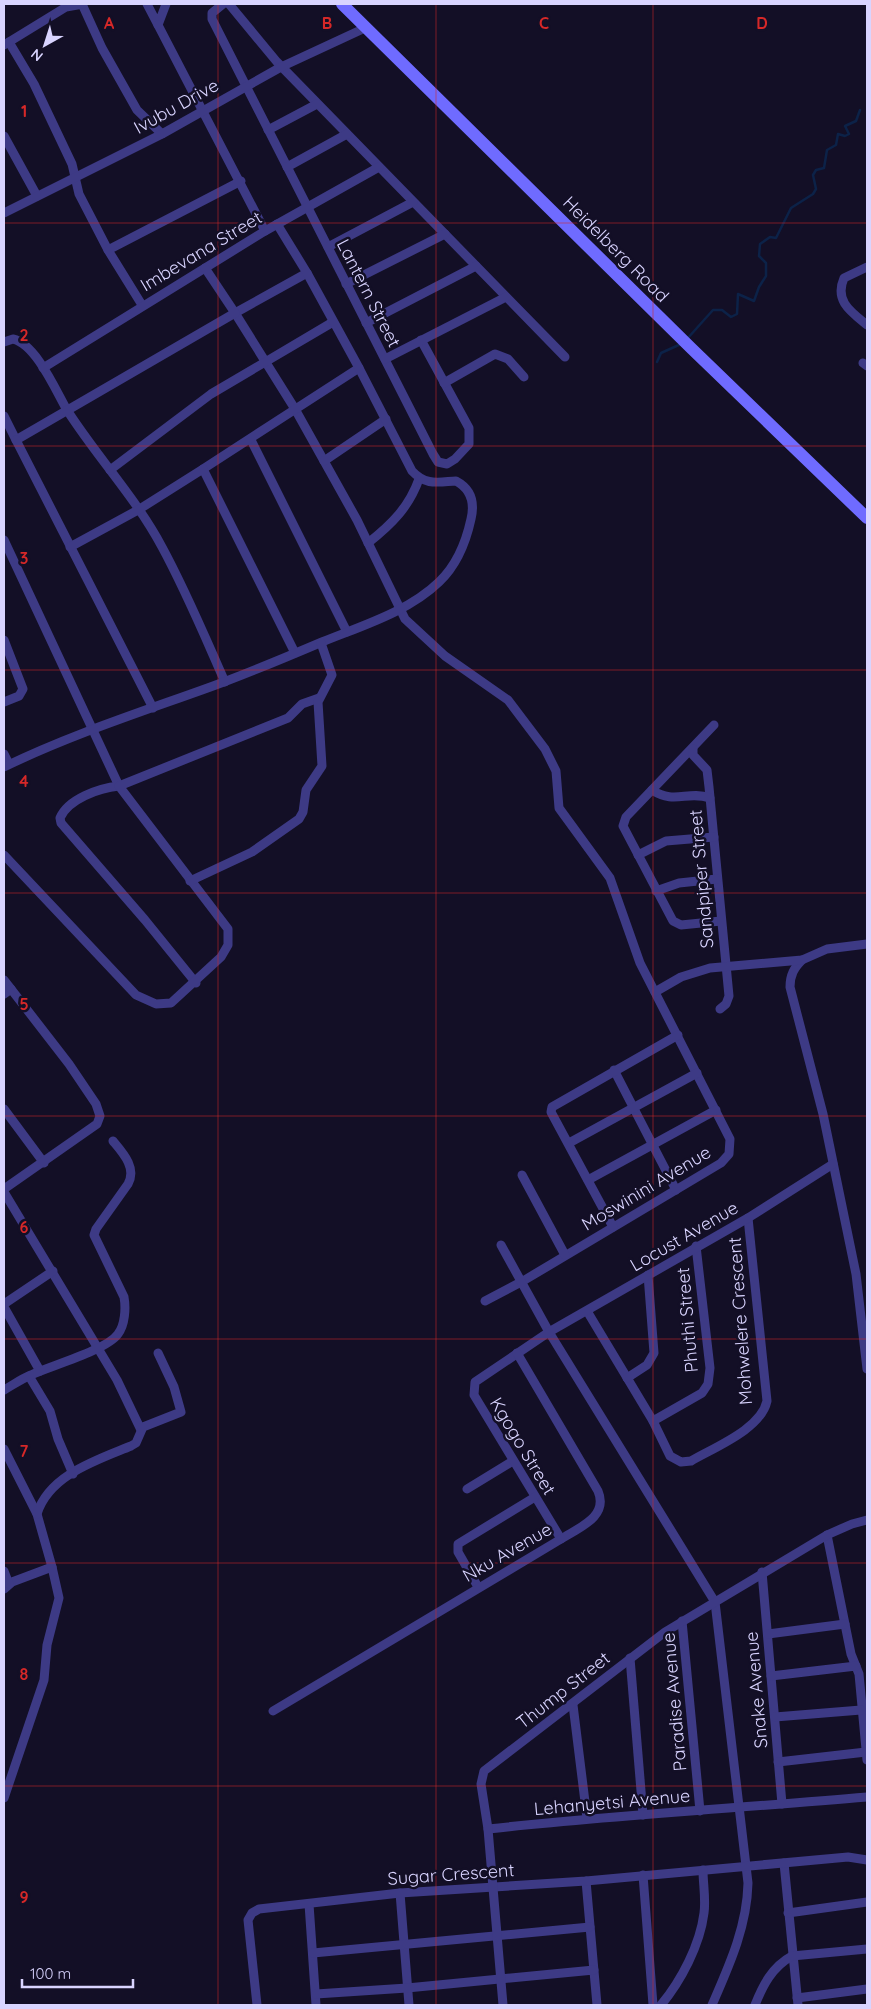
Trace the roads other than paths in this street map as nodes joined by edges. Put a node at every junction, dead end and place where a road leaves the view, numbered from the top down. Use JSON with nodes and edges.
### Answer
{"nodes":[{"id":1,"x":82,"y":4,"type":"edge"},
{"id":2,"x":147,"y":4,"type":"edge"},
{"id":3,"x":166,"y":4,"type":"edge"},
{"id":4,"x":223,"y":4,"type":"edge"},
{"id":5,"x":229,"y":4,"type":"edge"},
{"id":6,"x":342,"y":4,"type":"edge"},
{"id":7,"x":158,"y":25,"type":"junction"},
{"id":8,"x":365,"y":28,"type":"junction"},
{"id":9,"x":6,"y":44,"type":"edge"},
{"id":10,"x":281,"y":67,"type":"junction"},
{"id":11,"x":246,"y":85,"type":"junction"},
{"id":12,"x":317,"y":104,"type":"junction"},
{"id":13,"x":202,"y":110,"type":"junction"},
{"id":14,"x":268,"y":130,"type":"junction"},
{"id":15,"x":162,"y":134,"type":"junction"},
{"id":16,"x":347,"y":134,"type":"junction"},
{"id":17,"x":4,"y":136,"type":"edge"},
{"id":18,"x":287,"y":167,"type":"junction"},
{"id":19,"x":380,"y":167,"type":"junction"},
{"id":20,"x":76,"y":176,"type":"junction"},
{"id":21,"x":241,"y":181,"type":"junction"},
{"id":22,"x":37,"y":196,"type":"junction"},
{"id":23,"x":413,"y":202,"type":"junction"},
{"id":24,"x":307,"y":207,"type":"junction"},
{"id":25,"x":4,"y":213,"type":"edge"},
{"id":26,"x":277,"y":224,"type":"junction"},
{"id":27,"x":265,"y":231,"type":"junction"},
{"id":28,"x":445,"y":234,"type":"junction"},
{"id":29,"x":328,"y":247,"type":"junction"},
{"id":30,"x":108,"y":250,"type":"junction"},
{"id":31,"x":476,"y":266,"type":"junction"},
{"id":32,"x":867,"y":267,"type":"edge"},
{"id":33,"x":205,"y":268,"type":"junction"},
{"id":34,"x":308,"y":273,"type":"junction"},
{"id":35,"x":346,"y":284,"type":"junction"},
{"id":36,"x":506,"y":297,"type":"junction"},
{"id":37,"x":142,"y":305,"type":"junction"},
{"id":38,"x":235,"y":313,"type":"junction"},
{"id":39,"x":333,"y":322,"type":"junction"},
{"id":40,"x":366,"y":323,"type":"junction"},
{"id":41,"x":867,"y":324,"type":"edge"},
{"id":42,"x":421,"y":340,"type":"junction"},
{"id":43,"x":4,"y":342,"type":"edge"},
{"id":44,"x":565,"y":356,"type":"dead end"},
{"id":45,"x":384,"y":359,"type":"junction"},
{"id":46,"x":266,"y":360,"type":"junction"},
{"id":47,"x":43,"y":368,"type":"junction"},
{"id":48,"x":360,"y":368,"type":"junction"},
{"id":49,"x":524,"y":377,"type":"dead end"},
{"id":50,"x":444,"y":383,"type":"junction"},
{"id":51,"x":295,"y":409,"type":"junction"},
{"id":52,"x":68,"y":410,"type":"junction"},
{"id":53,"x":4,"y":416,"type":"edge"},
{"id":54,"x":386,"y":419,"type":"junction"},
{"id":55,"x":16,"y":440,"type":"junction"},
{"id":56,"x":251,"y":440,"type":"junction"},
{"id":57,"x":324,"y":460,"type":"junction"},
{"id":58,"x":203,"y":469,"type":"junction"},
{"id":59,"x":110,"y":470,"type":"junction"},
{"id":60,"x":419,"y":478,"type":"junction"},
{"id":61,"x":138,"y":510,"type":"junction"},
{"id":62,"x":867,"y":518,"type":"edge"},
{"id":63,"x":4,"y":540,"type":"edge"},
{"id":64,"x":368,"y":543,"type":"junction"},
{"id":65,"x":70,"y":547,"type":"junction"},
{"id":66,"x":400,"y":609,"type":"junction"},
{"id":67,"x":347,"y":632,"type":"junction"},
{"id":68,"x":4,"y":640,"type":"edge"},
{"id":69,"x":321,"y":643,"type":"junction"},
{"id":70,"x":296,"y":653,"type":"junction"},
{"id":71,"x":225,"y":682,"type":"junction"},
{"id":72,"x":319,"y":698,"type":"junction"},
{"id":73,"x":4,"y":702,"type":"edge"},
{"id":74,"x":153,"y":708,"type":"junction"},
{"id":75,"x":714,"y":725,"type":"dead end"},
{"id":76,"x":92,"y":729,"type":"junction"},
{"id":77,"x":693,"y":749,"type":"junction"},
{"id":78,"x":4,"y":754,"type":"edge"},
{"id":79,"x":6,"y":766,"type":"edge"},
{"id":80,"x":119,"y":786,"type":"junction"},
{"id":81,"x":652,"y":790,"type":"junction"},
{"id":82,"x":710,"y":798,"type":"junction"},
{"id":83,"x":714,"y":837,"type":"junction"},
{"id":84,"x":4,"y":854,"type":"edge"},
{"id":85,"x":638,"y":856,"type":"junction"},
{"id":86,"x":717,"y":879,"type":"junction"},
{"id":87,"x":190,"y":880,"type":"junction"},
{"id":88,"x":656,"y":891,"type":"junction"},
{"id":89,"x":722,"y":921,"type":"junction"},
{"id":90,"x":867,"y":944,"type":"edge"},
{"id":91,"x":802,"y":960,"type":"junction"},
{"id":92,"x":725,"y":966,"type":"junction"},
{"id":93,"x":4,"y":980,"type":"edge"},
{"id":94,"x":196,"y":983,"type":"junction"},
{"id":95,"x":7,"y":991,"type":"edge"},
{"id":96,"x":655,"y":992,"type":"junction"},
{"id":97,"x":720,"y":1009,"type":"dead end"},
{"id":98,"x":678,"y":1035,"type":"junction"},
{"id":99,"x":614,"y":1070,"type":"junction"},
{"id":100,"x":697,"y":1073,"type":"junction"},
{"id":101,"x":633,"y":1107,"type":"junction"},
{"id":102,"x":4,"y":1109,"type":"edge"},
{"id":103,"x":716,"y":1110,"type":"junction"},
{"id":104,"x":113,"y":1141,"type":"dead end"},
{"id":105,"x":570,"y":1144,"type":"junction"},
{"id":106,"x":652,"y":1145,"type":"junction"},
{"id":107,"x":44,"y":1163,"type":"junction"},
{"id":108,"x":833,"y":1164,"type":"junction"},
{"id":109,"x":522,"y":1174,"type":"dead end"},
{"id":110,"x":588,"y":1180,"type":"junction"},
{"id":111,"x":4,"y":1190,"type":"edge"},
{"id":112,"x":676,"y":1190,"type":"junction"},
{"id":113,"x":748,"y":1218,"type":"junction"},
{"id":114,"x":613,"y":1226,"type":"junction"},
{"id":115,"x":501,"y":1245,"type":"dead end"},
{"id":116,"x":696,"y":1246,"type":"junction"},
{"id":117,"x":565,"y":1255,"type":"junction"},
{"id":118,"x":53,"y":1271,"type":"junction"},
{"id":119,"x":648,"y":1275,"type":"junction"},
{"id":120,"x":523,"y":1281,"type":"junction"},
{"id":121,"x":485,"y":1301,"type":"dead end"},
{"id":122,"x":4,"y":1306,"type":"edge"},
{"id":123,"x":587,"y":1311,"type":"junction"},
{"id":124,"x":549,"y":1332,"type":"junction"},
{"id":125,"x":98,"y":1348,"type":"junction"},
{"id":126,"x":158,"y":1352,"type":"dead end"},
{"id":127,"x":516,"y":1353,"type":"junction"},
{"id":128,"x":867,"y":1369,"type":"edge"},
{"id":129,"x":40,"y":1371,"type":"junction"},
{"id":130,"x":29,"y":1376,"type":"junction"},
{"id":131,"x":627,"y":1378,"type":"junction"},
{"id":132,"x":4,"y":1390,"type":"edge"},
{"id":133,"x":474,"y":1395,"type":"joint"},
{"id":134,"x":653,"y":1421,"type":"junction"},
{"id":135,"x":141,"y":1430,"type":"junction"},
{"id":136,"x":4,"y":1449,"type":"edge"},
{"id":137,"x":513,"y":1461,"type":"junction"},
{"id":138,"x":73,"y":1474,"type":"junction"},
{"id":139,"x":467,"y":1489,"type":"dead end"},
{"id":140,"x":534,"y":1498,"type":"junction"},
{"id":141,"x":37,"y":1514,"type":"junction"},
{"id":142,"x":867,"y":1520,"type":"edge"},
{"id":143,"x":826,"y":1535,"type":"junction"},
{"id":144,"x":561,"y":1539,"type":"junction"},
{"id":145,"x":52,"y":1567,"type":"junction"},
{"id":146,"x":4,"y":1571,"type":"edge"},
{"id":147,"x":762,"y":1572,"type":"junction"},
{"id":148,"x":7,"y":1586,"type":"edge"},
{"id":149,"x":478,"y":1587,"type":"junction"},
{"id":150,"x":715,"y":1602,"type":"junction"},
{"id":151,"x":682,"y":1621,"type":"junction"},
{"id":152,"x":845,"y":1624,"type":"junction"},
{"id":153,"x":768,"y":1634,"type":"junction"},
{"id":154,"x":630,"y":1658,"type":"junction"},
{"id":155,"x":856,"y":1666,"type":"junction"},
{"id":156,"x":771,"y":1676,"type":"junction"},
{"id":157,"x":573,"y":1705,"type":"junction"},
{"id":158,"x":861,"y":1710,"type":"junction"},
{"id":159,"x":273,"y":1711,"type":"dead end"},
{"id":160,"x":775,"y":1718,"type":"junction"},
{"id":161,"x":867,"y":1756,"type":"edge"},
{"id":162,"x":778,"y":1762,"type":"junction"},
{"id":163,"x":867,"y":1797,"type":"edge"},
{"id":164,"x":4,"y":1798,"type":"edge"},
{"id":165,"x":782,"y":1804,"type":"junction"},
{"id":166,"x":739,"y":1809,"type":"junction"},
{"id":167,"x":700,"y":1811,"type":"junction"},
{"id":168,"x":643,"y":1815,"type":"junction"},
{"id":169,"x":586,"y":1818,"type":"junction"},
{"id":170,"x":488,"y":1829,"type":"junction"},
{"id":171,"x":867,"y":1860,"type":"edge"},
{"id":172,"x":784,"y":1863,"type":"junction"},
{"id":173,"x":747,"y":1866,"type":"junction"},
{"id":174,"x":703,"y":1870,"type":"junction"},
{"id":175,"x":643,"y":1875,"type":"junction"},
{"id":176,"x":586,"y":1881,"type":"junction"},
{"id":177,"x":492,"y":1888,"type":"junction"},
{"id":178,"x":400,"y":1893,"type":"junction"},
{"id":179,"x":867,"y":1902,"type":"edge"},
{"id":180,"x":309,"y":1904,"type":"junction"},
{"id":181,"x":788,"y":1913,"type":"junction"},
{"id":182,"x":590,"y":1927,"type":"junction"},
{"id":183,"x":497,"y":1936,"type":"junction"},
{"id":184,"x":404,"y":1945,"type":"junction"},
{"id":185,"x":867,"y":1949,"type":"edge"},
{"id":186,"x":313,"y":1954,"type":"junction"},
{"id":187,"x":792,"y":1956,"type":"junction"},
{"id":188,"x":594,"y":1970,"type":"junction"},
{"id":189,"x":501,"y":1979,"type":"junction"},
{"id":190,"x":408,"y":1988,"type":"junction"},
{"id":191,"x":867,"y":1989,"type":"edge"},
{"id":192,"x":316,"y":1994,"type":"junction"},
{"id":193,"x":797,"y":2001,"type":"edge"},
{"id":194,"x":257,"y":2005,"type":"edge"},
{"id":195,"x":316,"y":2005,"type":"edge"},
{"id":196,"x":409,"y":2005,"type":"edge"},
{"id":197,"x":503,"y":2005,"type":"edge"},
{"id":198,"x":597,"y":2005,"type":"edge"},
{"id":199,"x":653,"y":2005,"type":"edge"},
{"id":200,"x":661,"y":2005,"type":"edge"},
{"id":201,"x":712,"y":2005,"type":"edge"},
{"id":202,"x":755,"y":2005,"type":"edge"}],
"edges":[{"from":1,"to":9,"type":"street"},
{"from":1,"to":15,"type":"street"},
{"from":2,"to":7,"type":"street"},
{"from":3,"to":7,"type":"street"},
{"from":4,"to":11,"type":"street","name":"Lantern Street"},
{"from":5,"to":10,"type":"street"},
{"from":6,"to":8,"type":"main road","name":"Heidelberg Road"},
{"from":7,"to":13,"type":"street"},
{"from":8,"to":10,"type":"street","name":"Ivubu Drive"},
{"from":8,"to":62,"type":"main road","name":"Heidelberg Road"},
{"from":9,"to":20,"type":"street"},
{"from":10,"to":11,"type":"street","name":"Ivubu Drive"},
{"from":10,"to":12,"type":"street"},
{"from":11,"to":13,"type":"street","name":"Ivubu Drive"},
{"from":11,"to":14,"type":"street","name":"Lantern Street"},
{"from":12,"to":14,"type":"street"},
{"from":12,"to":16,"type":"street"},
{"from":13,"to":15,"type":"street","name":"Ivubu Drive"},
{"from":13,"to":21,"type":"street"},
{"from":14,"to":18,"type":"street","name":"Lantern Street"},
{"from":15,"to":20,"type":"street","name":"Ivubu Drive"},
{"from":16,"to":18,"type":"street"},
{"from":16,"to":19,"type":"street"},
{"from":17,"to":22,"type":"street"},
{"from":18,"to":24,"type":"street","name":"Lantern Street"},
{"from":19,"to":23,"type":"street"},
{"from":19,"to":24,"type":"street","name":"Imbevana Street"},
{"from":20,"to":22,"type":"street","name":"Ivubu Drive"},
{"from":20,"to":30,"type":"street"},
{"from":21,"to":27,"type":"street"},
{"from":21,"to":30,"type":"street"},
{"from":22,"to":25,"type":"street","name":"Ivubu Drive"},
{"from":23,"to":28,"type":"street"},
{"from":23,"to":29,"type":"street"},
{"from":24,"to":26,"type":"street","name":"Imbevana Street"},
{"from":24,"to":29,"type":"street","name":"Lantern Street"},
{"from":26,"to":27,"type":"street","name":"Imbevana Street"},
{"from":26,"to":34,"type":"street"},
{"from":27,"to":33,"type":"street","name":"Imbevana Street"},
{"from":28,"to":31,"type":"street"},
{"from":28,"to":35,"type":"street"},
{"from":29,"to":35,"type":"street","name":"Lantern Street"},
{"from":30,"to":37,"type":"street"},
{"from":31,"to":36,"type":"street"},
{"from":31,"to":40,"type":"street"},
{"from":32,"to":41,"type":"street"},
{"from":33,"to":37,"type":"street","name":"Imbevana Street"},
{"from":33,"to":38,"type":"street","name":"Moswinini Avenue"},
{"from":34,"to":38,"type":"street"},
{"from":34,"to":39,"type":"street"},
{"from":35,"to":40,"type":"street","name":"Lantern Street"},
{"from":36,"to":42,"type":"street"},
{"from":36,"to":44,"type":"street"},
{"from":37,"to":47,"type":"street","name":"Imbevana Street"},
{"from":38,"to":46,"type":"street","name":"Moswinini Avenue"},
{"from":38,"to":52,"type":"street"},
{"from":39,"to":46,"type":"street"},
{"from":39,"to":48,"type":"street"},
{"from":40,"to":45,"type":"street","name":"Lantern Street"},
{"from":42,"to":45,"type":"street"},
{"from":42,"to":50,"type":"street","name":"Lantern Street"},
{"from":43,"to":47,"type":"street"},
{"from":45,"to":50,"type":"street","name":"Lantern Street"},
{"from":46,"to":51,"type":"street","name":"Moswinini Avenue"},
{"from":46,"to":59,"type":"street"},
{"from":47,"to":52,"type":"street"},
{"from":48,"to":51,"type":"street"},
{"from":48,"to":54,"type":"street"},
{"from":49,"to":50,"type":"street"},
{"from":51,"to":56,"type":"street"},
{"from":51,"to":57,"type":"street","name":"Moswinini Avenue"},
{"from":52,"to":55,"type":"street"},
{"from":52,"to":59,"type":"street"},
{"from":53,"to":55,"type":"street"},
{"from":54,"to":57,"type":"street"},
{"from":54,"to":60,"type":"street"},
{"from":55,"to":65,"type":"street"},
{"from":56,"to":58,"type":"street"},
{"from":56,"to":67,"type":"street"},
{"from":57,"to":64,"type":"street","name":"Moswinini Avenue"},
{"from":58,"to":61,"type":"street"},
{"from":58,"to":70,"type":"street"},
{"from":59,"to":61,"type":"street"},
{"from":60,"to":64,"type":"street"},
{"from":60,"to":66,"type":"street"},
{"from":61,"to":65,"type":"street"},
{"from":61,"to":71,"type":"street"},
{"from":63,"to":76,"type":"street"},
{"from":64,"to":66,"type":"street","name":"Moswinini Avenue"},
{"from":65,"to":74,"type":"street"},
{"from":66,"to":67,"type":"street"},
{"from":66,"to":96,"type":"street","name":"Moswinini Avenue"},
{"from":67,"to":69,"type":"street"},
{"from":68,"to":73,"type":"street"},
{"from":69,"to":70,"type":"street"},
{"from":69,"to":72,"type":"street"},
{"from":70,"to":71,"type":"street"},
{"from":71,"to":74,"type":"street"},
{"from":72,"to":80,"type":"street"},
{"from":72,"to":87,"type":"street"},
{"from":74,"to":76,"type":"street"},
{"from":75,"to":77,"type":"street"},
{"from":76,"to":79,"type":"street"},
{"from":76,"to":80,"type":"street"},
{"from":77,"to":81,"type":"street"},
{"from":77,"to":82,"type":"street","name":"Sandpiper Street"},
{"from":78,"to":79,"type":"street"},
{"from":80,"to":87,"type":"street"},
{"from":80,"to":94,"type":"street"},
{"from":81,"to":82,"type":"street"},
{"from":81,"to":85,"type":"street"},
{"from":82,"to":83,"type":"street","name":"Sandpiper Street"},
{"from":83,"to":85,"type":"street"},
{"from":83,"to":86,"type":"street","name":"Sandpiper Street"},
{"from":84,"to":94,"type":"street"},
{"from":85,"to":88,"type":"street"},
{"from":86,"to":88,"type":"street"},
{"from":86,"to":89,"type":"street","name":"Sandpiper Street"},
{"from":87,"to":94,"type":"street"},
{"from":88,"to":89,"type":"street"},
{"from":89,"to":92,"type":"street","name":"Sandpiper Street"},
{"from":90,"to":91,"type":"street"},
{"from":91,"to":92,"type":"street"},
{"from":91,"to":108,"type":"street"},
{"from":92,"to":96,"type":"street"},
{"from":92,"to":97,"type":"street","name":"Sandpiper Street"},
{"from":93,"to":95,"type":"street"},
{"from":95,"to":107,"type":"street"},
{"from":96,"to":98,"type":"street","name":"Moswinini Avenue"},
{"from":98,"to":99,"type":"street"},
{"from":98,"to":100,"type":"street","name":"Moswinini Avenue"},
{"from":99,"to":101,"type":"street"},
{"from":99,"to":105,"type":"street"},
{"from":100,"to":101,"type":"street"},
{"from":100,"to":103,"type":"street","name":"Moswinini Avenue"},
{"from":101,"to":105,"type":"street"},
{"from":101,"to":106,"type":"street"},
{"from":102,"to":107,"type":"street"},
{"from":103,"to":106,"type":"street"},
{"from":103,"to":112,"type":"street","name":"Moswinini Avenue"},
{"from":104,"to":125,"type":"street"},
{"from":105,"to":110,"type":"street"},
{"from":106,"to":110,"type":"street"},
{"from":106,"to":112,"type":"street"},
{"from":107,"to":111,"type":"street"},
{"from":108,"to":113,"type":"street","name":"Locust Avenue"},
{"from":108,"to":128,"type":"street"},
{"from":109,"to":117,"type":"street"},
{"from":110,"to":114,"type":"street"},
{"from":111,"to":118,"type":"street"},
{"from":112,"to":114,"type":"street","name":"Moswinini Avenue"},
{"from":113,"to":116,"type":"street","name":"Locust Avenue"},
{"from":113,"to":134,"type":"street","name":"Mohwelere Crescent"},
{"from":114,"to":117,"type":"street","name":"Moswinini Avenue"},
{"from":115,"to":120,"type":"street"},
{"from":116,"to":119,"type":"street","name":"Locust Avenue"},
{"from":116,"to":134,"type":"street","name":"Phuthi Street"},
{"from":117,"to":120,"type":"street","name":"Moswinini Avenue"},
{"from":118,"to":122,"type":"street"},
{"from":118,"to":125,"type":"street"},
{"from":119,"to":123,"type":"street","name":"Locust Avenue"},
{"from":119,"to":131,"type":"street"},
{"from":120,"to":121,"type":"street","name":"Moswinini Avenue"},
{"from":120,"to":124,"type":"street"},
{"from":122,"to":129,"type":"street"},
{"from":123,"to":124,"type":"street","name":"Locust Avenue"},
{"from":123,"to":131,"type":"street","name":"Mohwelere Crescent"},
{"from":124,"to":127,"type":"street","name":"Locust Avenue"},
{"from":124,"to":150,"type":"street"},
{"from":125,"to":129,"type":"street"},
{"from":125,"to":135,"type":"street"},
{"from":126,"to":135,"type":"street"},
{"from":127,"to":133,"type":"street","name":"Locust Avenue"},
{"from":127,"to":144,"type":"street","name":"Nku Avenue"},
{"from":129,"to":130,"type":"street"},
{"from":130,"to":132,"type":"street"},
{"from":130,"to":138,"type":"street"},
{"from":131,"to":134,"type":"street","name":"Mohwelere Crescent"},
{"from":133,"to":137,"type":"street","name":"Kgogo Street"},
{"from":135,"to":138,"type":"street"},
{"from":136,"to":141,"type":"street"},
{"from":137,"to":139,"type":"street"},
{"from":137,"to":140,"type":"street","name":"Kgogo Street"},
{"from":138,"to":141,"type":"street"},
{"from":140,"to":144,"type":"street","name":"Kgogo Street"},
{"from":140,"to":149,"type":"street"},
{"from":141,"to":145,"type":"street"},
{"from":142,"to":143,"type":"street","name":"Thump Street"},
{"from":143,"to":147,"type":"street","name":"Thump Street"},
{"from":143,"to":152,"type":"street"},
{"from":144,"to":149,"type":"street","name":"Nku Avenue"},
{"from":145,"to":148,"type":"street"},
{"from":145,"to":164,"type":"street"},
{"from":146,"to":148,"type":"street"},
{"from":147,"to":150,"type":"street","name":"Thump Street"},
{"from":147,"to":153,"type":"street","name":"Snake Avenue"},
{"from":149,"to":159,"type":"street","name":"Nku Avenue"},
{"from":150,"to":151,"type":"street","name":"Thump Street"},
{"from":150,"to":166,"type":"street"},
{"from":151,"to":154,"type":"street","name":"Thump Street"},
{"from":151,"to":167,"type":"street","name":"Paradise Avenue"},
{"from":152,"to":153,"type":"street"},
{"from":152,"to":155,"type":"street"},
{"from":153,"to":156,"type":"street","name":"Snake Avenue"},
{"from":154,"to":157,"type":"street","name":"Thump Street"},
{"from":154,"to":168,"type":"street"},
{"from":155,"to":156,"type":"street"},
{"from":155,"to":158,"type":"street"},
{"from":156,"to":160,"type":"street","name":"Snake Avenue"},
{"from":157,"to":169,"type":"street"},
{"from":157,"to":170,"type":"street","name":"Thump Street"},
{"from":158,"to":160,"type":"street"},
{"from":158,"to":161,"type":"street"},
{"from":160,"to":162,"type":"street","name":"Snake Avenue"},
{"from":161,"to":162,"type":"street"},
{"from":162,"to":165,"type":"street","name":"Snake Avenue"},
{"from":163,"to":165,"type":"street","name":"Lehanyetsi Avenue"},
{"from":165,"to":166,"type":"street","name":"Lehanyetsi Avenue"},
{"from":166,"to":167,"type":"street","name":"Lehanyetsi Avenue"},
{"from":166,"to":173,"type":"street"},
{"from":167,"to":168,"type":"street","name":"Lehanyetsi Avenue"},
{"from":168,"to":169,"type":"street","name":"Lehanyetsi Avenue"},
{"from":169,"to":170,"type":"street","name":"Lehanyetsi Avenue"},
{"from":170,"to":177,"type":"street","name":"Thump Street"},
{"from":171,"to":172,"type":"street","name":"Sugar Crescent"},
{"from":172,"to":173,"type":"street","name":"Sugar Crescent"},
{"from":172,"to":181,"type":"street"},
{"from":173,"to":174,"type":"street","name":"Sugar Crescent"},
{"from":173,"to":201,"type":"street"},
{"from":174,"to":175,"type":"street","name":"Sugar Crescent"},
{"from":174,"to":200,"type":"street"},
{"from":175,"to":176,"type":"street","name":"Sugar Crescent"},
{"from":175,"to":199,"type":"street"},
{"from":176,"to":177,"type":"street","name":"Sugar Crescent"},
{"from":176,"to":182,"type":"street"},
{"from":177,"to":178,"type":"street","name":"Sugar Crescent"},
{"from":177,"to":183,"type":"street","name":"Thump Street"},
{"from":178,"to":180,"type":"street","name":"Sugar Crescent"},
{"from":178,"to":184,"type":"street"},
{"from":179,"to":181,"type":"street"},
{"from":180,"to":186,"type":"street"},
{"from":180,"to":194,"type":"street","name":"Sugar Crescent"},
{"from":181,"to":187,"type":"street"},
{"from":182,"to":183,"type":"street"},
{"from":182,"to":188,"type":"street"},
{"from":183,"to":184,"type":"street"},
{"from":183,"to":189,"type":"street","name":"Thump Street"},
{"from":184,"to":186,"type":"street"},
{"from":184,"to":190,"type":"street"},
{"from":185,"to":187,"type":"street"},
{"from":186,"to":192,"type":"street"},
{"from":187,"to":193,"type":"street"},
{"from":187,"to":202,"type":"street"},
{"from":188,"to":189,"type":"street"},
{"from":188,"to":198,"type":"street"},
{"from":189,"to":190,"type":"street"},
{"from":189,"to":197,"type":"street","name":"Thump Street"},
{"from":190,"to":192,"type":"street"},
{"from":190,"to":196,"type":"street"},
{"from":191,"to":193,"type":"street"},
{"from":192,"to":195,"type":"street"}]}
